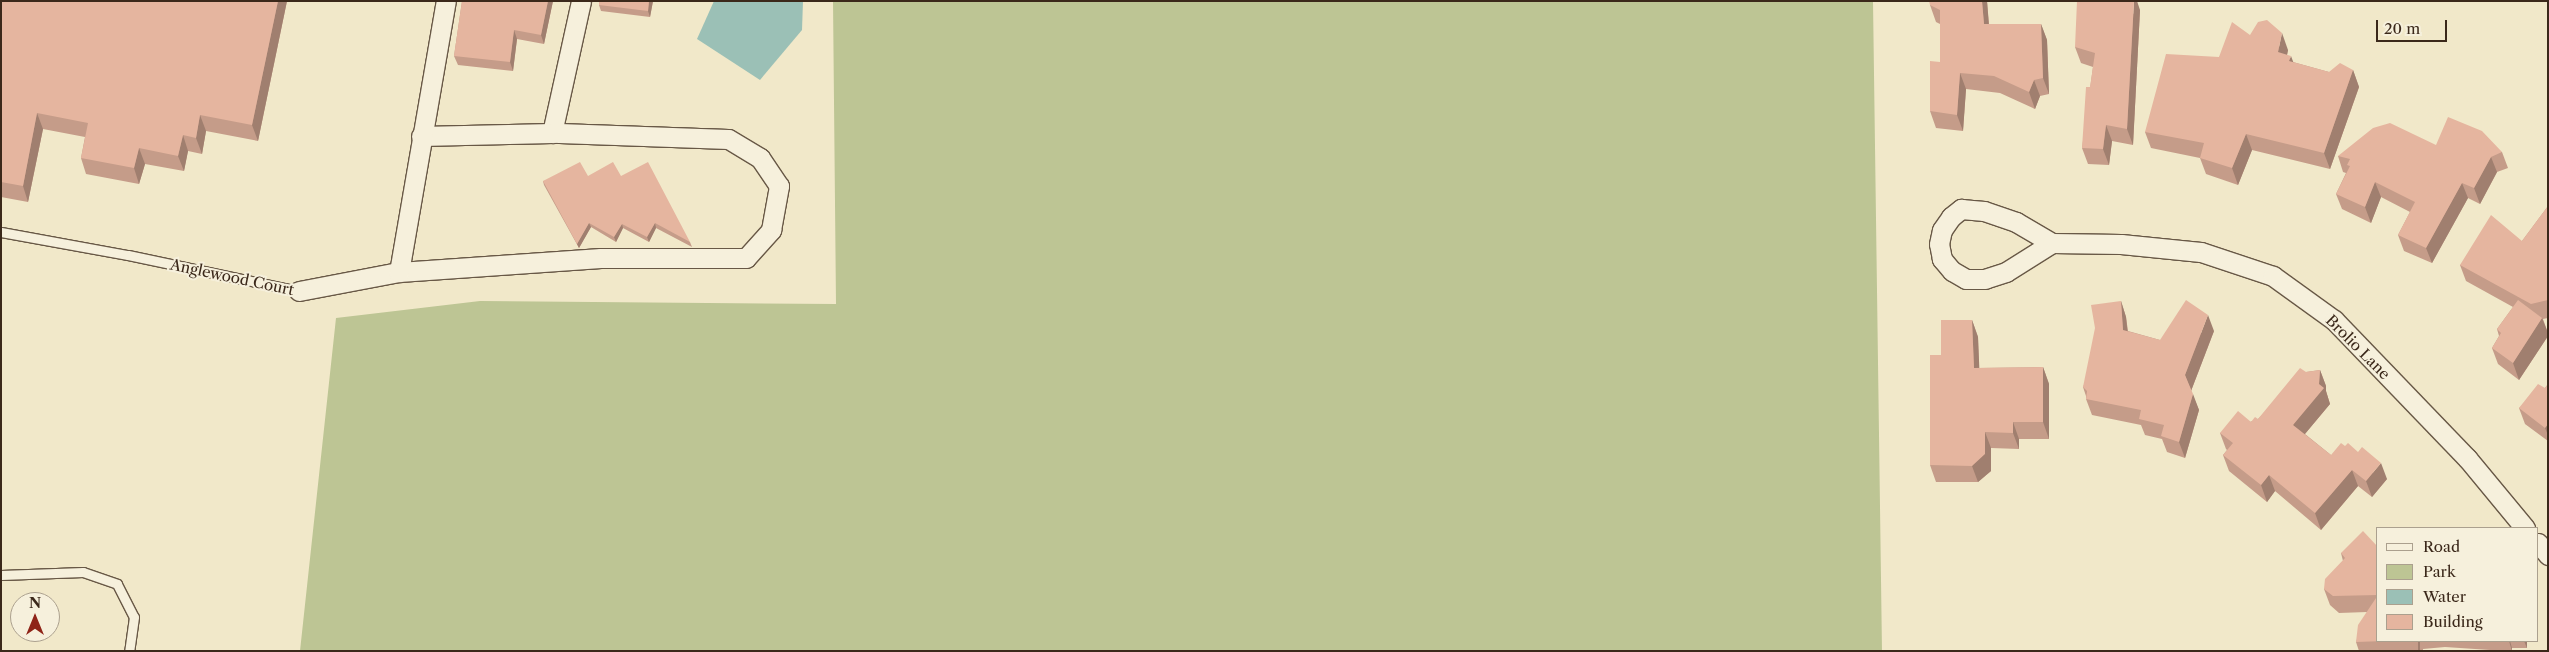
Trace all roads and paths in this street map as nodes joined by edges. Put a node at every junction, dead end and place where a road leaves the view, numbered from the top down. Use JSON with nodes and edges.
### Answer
{"nodes":[{"id":1,"x":446,"y":1,"type":"edge"},
{"id":2,"x":581,"y":1,"type":"edge"},
{"id":3,"x":552,"y":133,"type":"junction"},
{"id":4,"x":421,"y":136,"type":"junction"},
{"id":5,"x":1,"y":232,"type":"edge"},
{"id":6,"x":2052,"y":242,"type":"junction"},
{"id":7,"x":399,"y":272,"type":"junction"},
{"id":8,"x":299,"y":291,"type":"joint"},
{"id":9,"x":2524,"y":527,"type":"edge"},
{"id":10,"x":2539,"y":544,"type":"edge"},
{"id":11,"x":2548,"y":555,"type":"edge"},
{"id":12,"x":1,"y":575,"type":"edge"},
{"id":13,"x":129,"y":651,"type":"edge"}],
"edges":[{"from":1,"to":4,"type":"street"},
{"from":2,"to":3,"type":"street"},
{"from":3,"to":4,"type":"street","name":"Anglewood Court"},
{"from":3,"to":7,"type":"street","name":"Anglewood Court"},
{"from":4,"to":7,"type":"street"},
{"from":5,"to":8,"type":"lane","name":"Anglewood Court"},
{"from":6,"to":6,"type":"street","name":"Brolio Lane"},
{"from":6,"to":9,"type":"street","name":"Brolio Lane"},
{"from":7,"to":8,"type":"street","name":"Anglewood Court"},
{"from":10,"to":11,"type":"street"},
{"from":12,"to":13,"type":"lane"}]}
